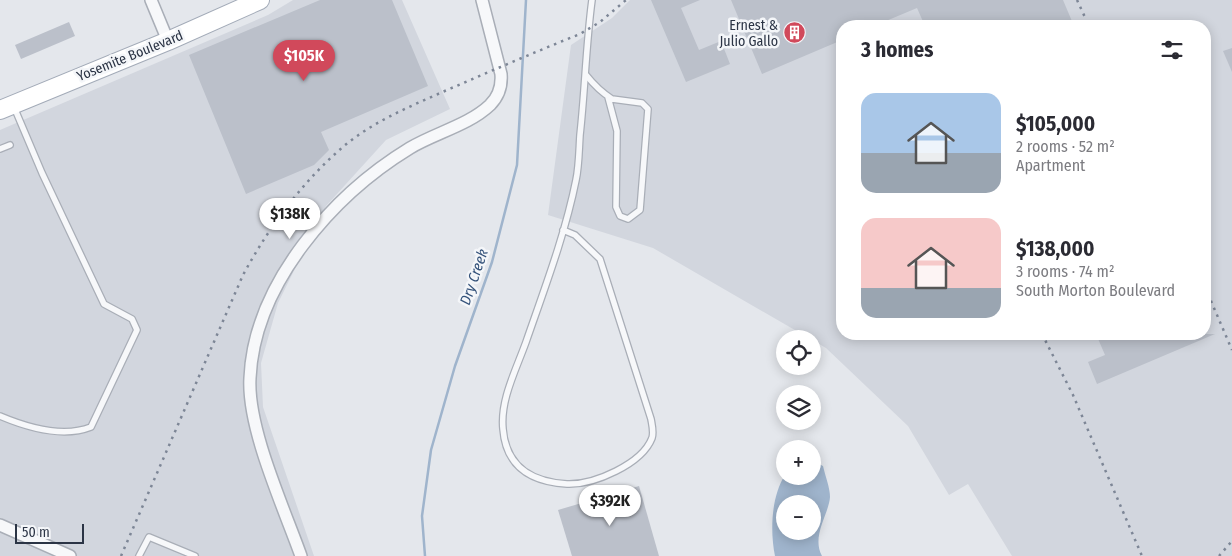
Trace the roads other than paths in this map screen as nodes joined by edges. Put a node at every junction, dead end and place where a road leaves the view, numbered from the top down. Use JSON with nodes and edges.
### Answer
{"nodes":[{"id":1,"x":151,"y":0,"type":"edge"},
{"id":2,"x":260,"y":0,"type":"edge"},
{"id":3,"x":482,"y":0,"type":"edge"},
{"id":4,"x":592,"y":0,"type":"edge"},
{"id":5,"x":168,"y":41,"type":"junction"},
{"id":6,"x":586,"y":75,"type":"junction"},
{"id":7,"x":608,"y":97,"type":"junction"},
{"id":8,"x":7,"y":107,"type":"edge"},
{"id":9,"x":10,"y":145,"type":"dead end"},
{"id":10,"x":0,"y":149,"type":"edge"},
{"id":11,"x":563,"y":230,"type":"junction"},
{"id":12,"x":0,"y":416,"type":"edge"},
{"id":13,"x":0,"y":525,"type":"edge"},
{"id":14,"x":70,"y":556,"type":"edge"},
{"id":15,"x":139,"y":556,"type":"edge"},
{"id":16,"x":195,"y":556,"type":"edge"},
{"id":17,"x":300,"y":556,"type":"edge"}],
"edges":[{"from":1,"to":5,"type":"street"},
{"from":2,"to":5,"type":"main road","name":"Yosemite Boulevard"},
{"from":3,"to":17,"type":"street"},
{"from":4,"to":6,"type":"lane"},
{"from":5,"to":8,"type":"main road","name":"Yosemite Boulevard"},
{"from":6,"to":7,"type":"lane"},
{"from":6,"to":11,"type":"lane"},
{"from":7,"to":7,"type":"lane"},
{"from":8,"to":12,"type":"lane"},
{"from":9,"to":10,"type":"lane"},
{"from":11,"to":11,"type":"lane"},
{"from":13,"to":14,"type":"street"},
{"from":15,"to":16,"type":"lane"}]}
